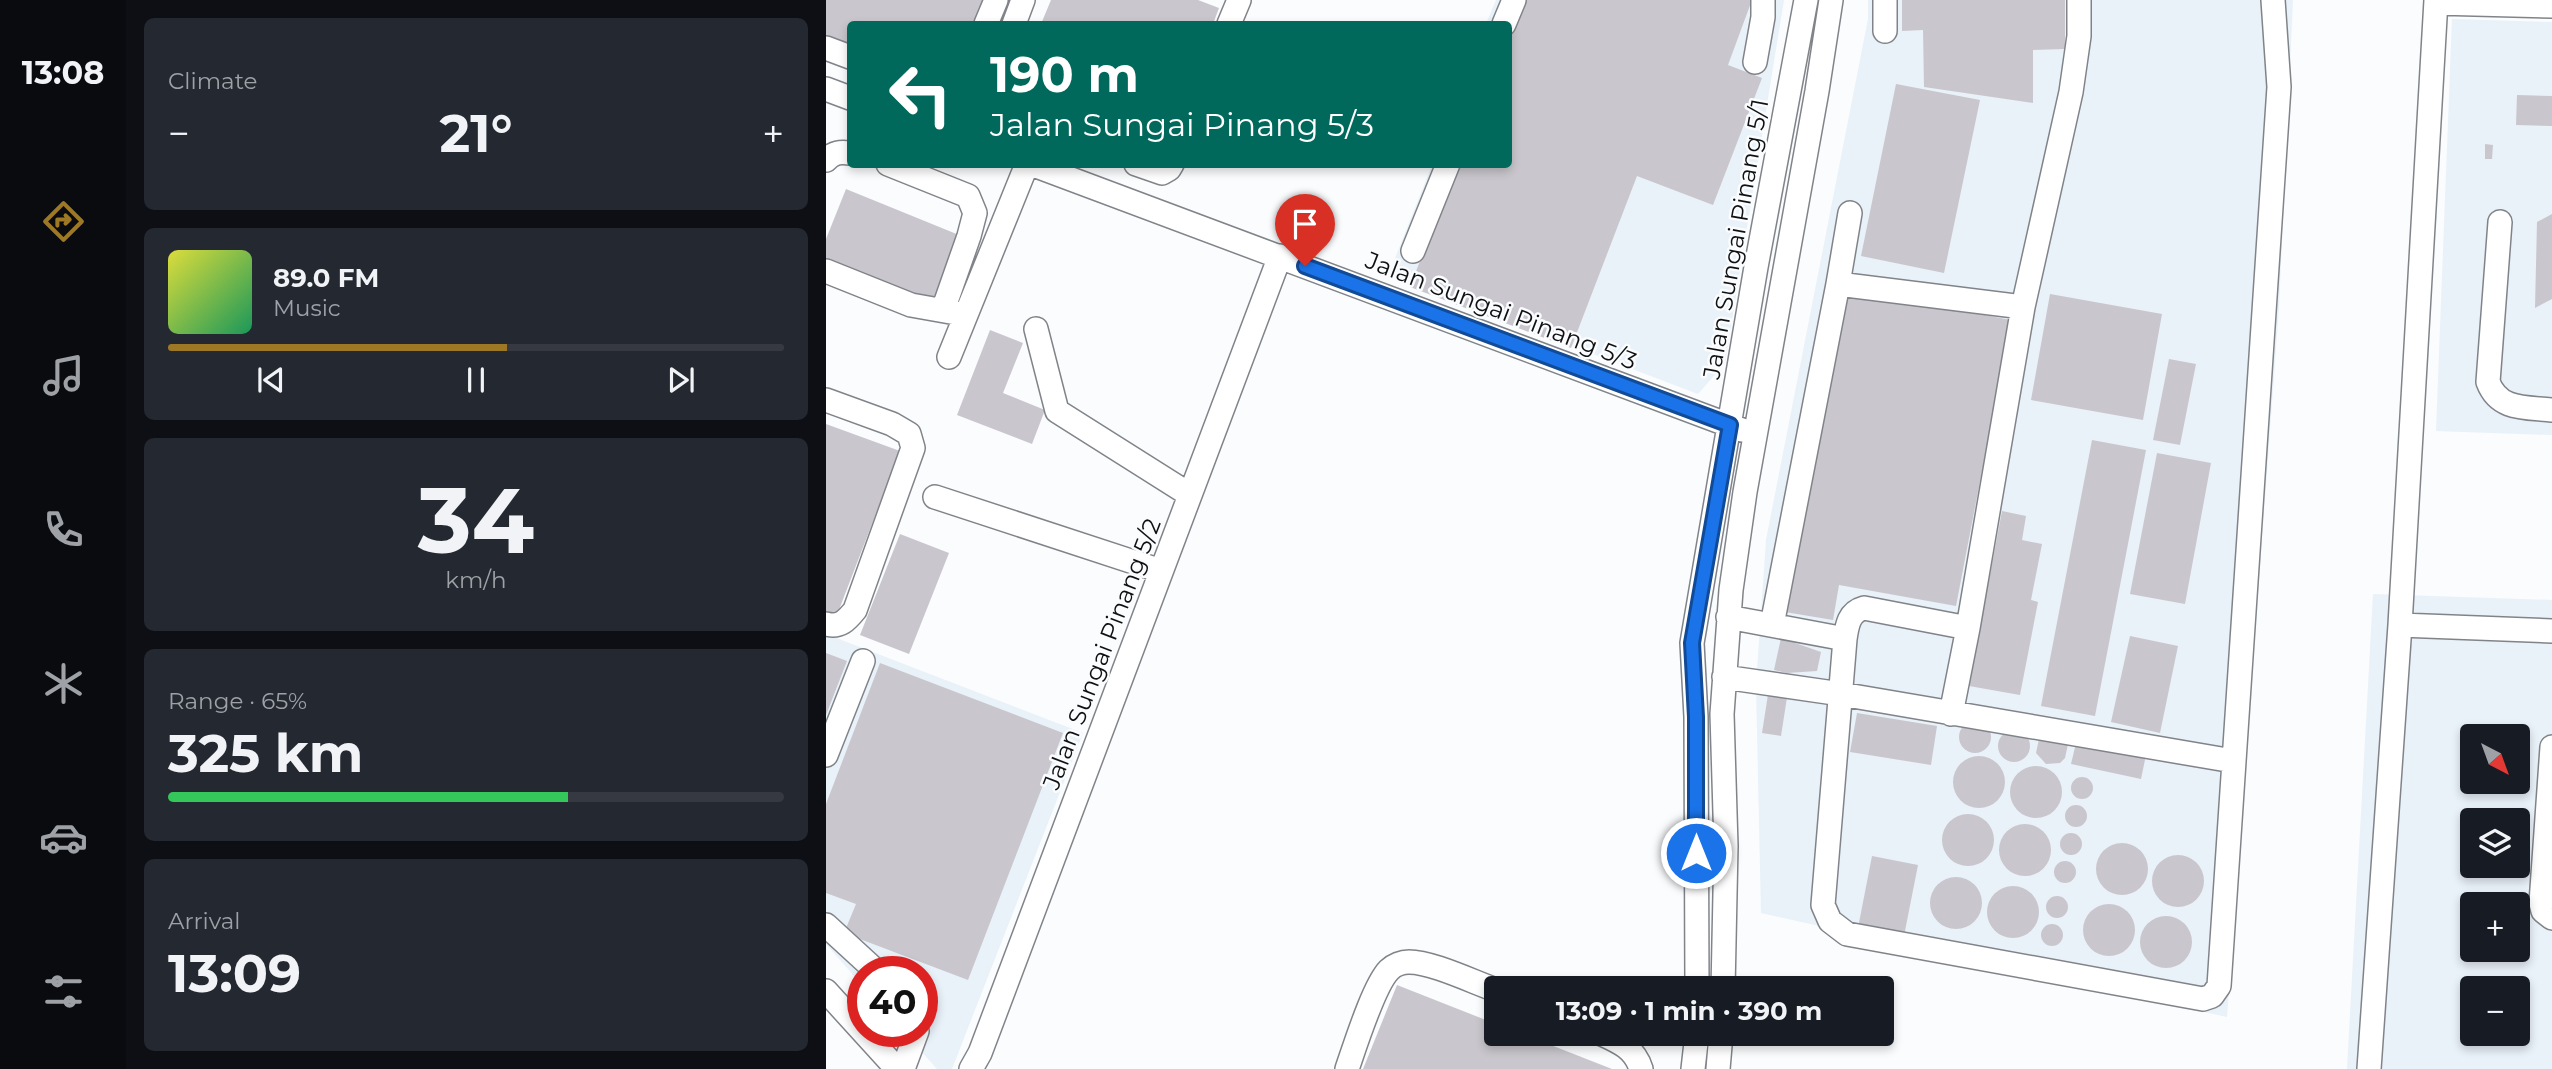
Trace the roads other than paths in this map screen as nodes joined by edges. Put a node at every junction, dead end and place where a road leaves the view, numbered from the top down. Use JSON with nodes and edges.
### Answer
{"nodes":[{"id":1,"x":996,"y":0,"type":"edge"},
{"id":2,"x":1023,"y":0,"type":"edge"},
{"id":3,"x":1239,"y":0,"type":"edge"},
{"id":4,"x":1514,"y":0,"type":"edge"},
{"id":5,"x":1763,"y":0,"type":"edge"},
{"id":6,"x":1806,"y":0,"type":"edge"},
{"id":7,"x":1831,"y":0,"type":"edge"},
{"id":8,"x":1885,"y":0,"type":"edge"},
{"id":9,"x":2079,"y":0,"type":"edge"},
{"id":10,"x":2273,"y":0,"type":"edge"},
{"id":11,"x":2436,"y":1,"type":"edge"},
{"id":12,"x":2552,"y":6,"type":"edge"},
{"id":13,"x":987,"y":21,"type":"edge"},
{"id":14,"x":1015,"y":21,"type":"edge"},
{"id":15,"x":1230,"y":21,"type":"edge"},
{"id":16,"x":1505,"y":21,"type":"edge"},
{"id":17,"x":1885,"y":31,"type":"dead end"},
{"id":18,"x":826,"y":48,"type":"edge"},
{"id":19,"x":847,"y":56,"type":"edge"},
{"id":20,"x":1755,"y":62,"type":"dead end"},
{"id":21,"x":826,"y":89,"type":"edge"},
{"id":22,"x":847,"y":97,"type":"edge"},
{"id":23,"x":847,"y":153,"type":"edge"},
{"id":24,"x":826,"y":160,"type":"edge"},
{"id":25,"x":898,"y":168,"type":"edge"},
{"id":26,"x":1027,"y":168,"type":"edge"},
{"id":27,"x":1040,"y":168,"type":"edge"},
{"id":28,"x":1148,"y":168,"type":"edge"},
{"id":29,"x":1170,"y":168,"type":"edge"},
{"id":30,"x":1446,"y":168,"type":"edge"},
{"id":31,"x":1850,"y":214,"type":"dead end"},
{"id":32,"x":2500,"y":222,"type":"dead end"},
{"id":33,"x":970,"y":236,"type":"junction"},
{"id":34,"x":994,"y":245,"type":"junction"},
{"id":35,"x":1413,"y":251,"type":"dead end"},
{"id":36,"x":1280,"y":256,"type":"junction"},
{"id":37,"x":826,"y":271,"type":"edge"},
{"id":38,"x":1838,"y":284,"type":"junction"},
{"id":39,"x":2023,"y":307,"type":"junction"},
{"id":40,"x":943,"y":310,"type":"junction"},
{"id":41,"x":966,"y":315,"type":"junction"},
{"id":42,"x":1036,"y":329,"type":"dead end"},
{"id":43,"x":949,"y":357,"type":"dead end"},
{"id":44,"x":826,"y":400,"type":"edge"},
{"id":45,"x":2552,"y":410,"type":"edge"},
{"id":46,"x":1730,"y":425,"type":"junction"},
{"id":47,"x":1755,"y":435,"type":"junction"},
{"id":48,"x":1190,"y":495,"type":"junction"},
{"id":49,"x":934,"y":497,"type":"dead end"},
{"id":50,"x":1161,"y":571,"type":"junction"},
{"id":51,"x":1728,"y":617,"type":"junction"},
{"id":52,"x":826,"y":624,"type":"edge"},
{"id":53,"x":1772,"y":625,"type":"junction"},
{"id":54,"x":2400,"y":625,"type":"junction"},
{"id":55,"x":1968,"y":628,"type":"junction"},
{"id":56,"x":2552,"y":631,"type":"edge"},
{"id":57,"x":1845,"y":639,"type":"junction"},
{"id":58,"x":863,"y":661,"type":"dead end"},
{"id":59,"x":1724,"y":677,"type":"junction"},
{"id":60,"x":1841,"y":694,"type":"junction"},
{"id":61,"x":1951,"y":714,"type":"junction"},
{"id":62,"x":2552,"y":747,"type":"edge"},
{"id":63,"x":826,"y":755,"type":"edge"},
{"id":64,"x":2233,"y":761,"type":"junction"},
{"id":65,"x":2548,"y":852,"type":"edge"},
{"id":66,"x":2552,"y":918,"type":"edge"},
{"id":67,"x":826,"y":925,"type":"edge"},
{"id":68,"x":860,"y":956,"type":"edge"},
{"id":69,"x":1697,"y":976,"type":"edge"},
{"id":70,"x":1723,"y":976,"type":"edge"},
{"id":71,"x":1484,"y":986,"type":"edge"},
{"id":72,"x":826,"y":991,"type":"edge"},
{"id":73,"x":1626,"y":1046,"type":"edge"},
{"id":74,"x":1695,"y":1046,"type":"edge"},
{"id":75,"x":1720,"y":1046,"type":"edge"},
{"id":76,"x":911,"y":1047,"type":"edge"},
{"id":77,"x":897,"y":1069,"type":"edge"},
{"id":78,"x":903,"y":1069,"type":"edge"},
{"id":79,"x":971,"y":1069,"type":"edge"},
{"id":80,"x":1347,"y":1069,"type":"edge"},
{"id":81,"x":1641,"y":1069,"type":"edge"},
{"id":82,"x":1693,"y":1069,"type":"edge"},
{"id":83,"x":1718,"y":1069,"type":"edge"},
{"id":84,"x":2369,"y":1069,"type":"edge"}],
"edges":[{"from":1,"to":13,"type":"street"},
{"from":2,"to":14,"type":"street"},
{"from":3,"to":15,"type":"street"},
{"from":4,"to":16,"type":"street"},
{"from":5,"to":20,"type":"street"},
{"from":6,"to":46,"type":"street","name":"Jalan Sungai Pinang 5/1"},
{"from":7,"to":47,"type":"street"},
{"from":8,"to":17,"type":"street"},
{"from":9,"to":39,"type":"street"},
{"from":10,"to":64,"type":"street"},
{"from":11,"to":12,"type":"street"},
{"from":11,"to":54,"type":"street"},
{"from":18,"to":19,"type":"street"},
{"from":21,"to":22,"type":"street"},
{"from":23,"to":24,"type":"street"},
{"from":25,"to":33,"type":"street"},
{"from":26,"to":34,"type":"street"},
{"from":27,"to":36,"type":"street","name":"Jalan Sungai Pinang 5/3"},
{"from":28,"to":29,"type":"street"},
{"from":30,"to":35,"type":"street"},
{"from":31,"to":38,"type":"street"},
{"from":32,"to":45,"type":"street"},
{"from":33,"to":34,"type":"street"},
{"from":33,"to":40,"type":"street"},
{"from":34,"to":41,"type":"street"},
{"from":36,"to":46,"type":"street","name":"Jalan Sungai Pinang 5/3"},
{"from":36,"to":48,"type":"street","name":"Jalan Sungai Pinang 5/2"},
{"from":37,"to":40,"type":"street"},
{"from":38,"to":39,"type":"street"},
{"from":38,"to":53,"type":"street"},
{"from":39,"to":55,"type":"street"},
{"from":40,"to":41,"type":"street"},
{"from":41,"to":43,"type":"street"},
{"from":42,"to":48,"type":"street"},
{"from":44,"to":52,"type":"street"},
{"from":46,"to":47,"type":"street","name":"Jalan Sungai Pinang 5/3"},
{"from":46,"to":69,"type":"street","name":"Jalan Sungai Pinang 5/1"},
{"from":47,"to":51,"type":"street"},
{"from":48,"to":50,"type":"street","name":"Jalan Sungai Pinang 5/2"},
{"from":49,"to":50,"type":"street"},
{"from":50,"to":79,"type":"street","name":"Jalan Sungai Pinang 5/2"},
{"from":51,"to":53,"type":"street"},
{"from":51,"to":59,"type":"street"},
{"from":53,"to":57,"type":"street"},
{"from":54,"to":56,"type":"street"},
{"from":54,"to":84,"type":"street"},
{"from":55,"to":57,"type":"street"},
{"from":55,"to":61,"type":"street"},
{"from":57,"to":60,"type":"street"},
{"from":58,"to":63,"type":"street"},
{"from":59,"to":60,"type":"street"},
{"from":59,"to":70,"type":"street"},
{"from":60,"to":61,"type":"street"},
{"from":60,"to":64,"type":"street"},
{"from":61,"to":64,"type":"street"},
{"from":62,"to":65,"type":"street"},
{"from":65,"to":66,"type":"street"},
{"from":67,"to":68,"type":"street"},
{"from":71,"to":80,"type":"street"},
{"from":72,"to":77,"type":"street"},
{"from":73,"to":81,"type":"street"},
{"from":74,"to":82,"type":"street"},
{"from":75,"to":83,"type":"street"},
{"from":76,"to":78,"type":"street"}]}
